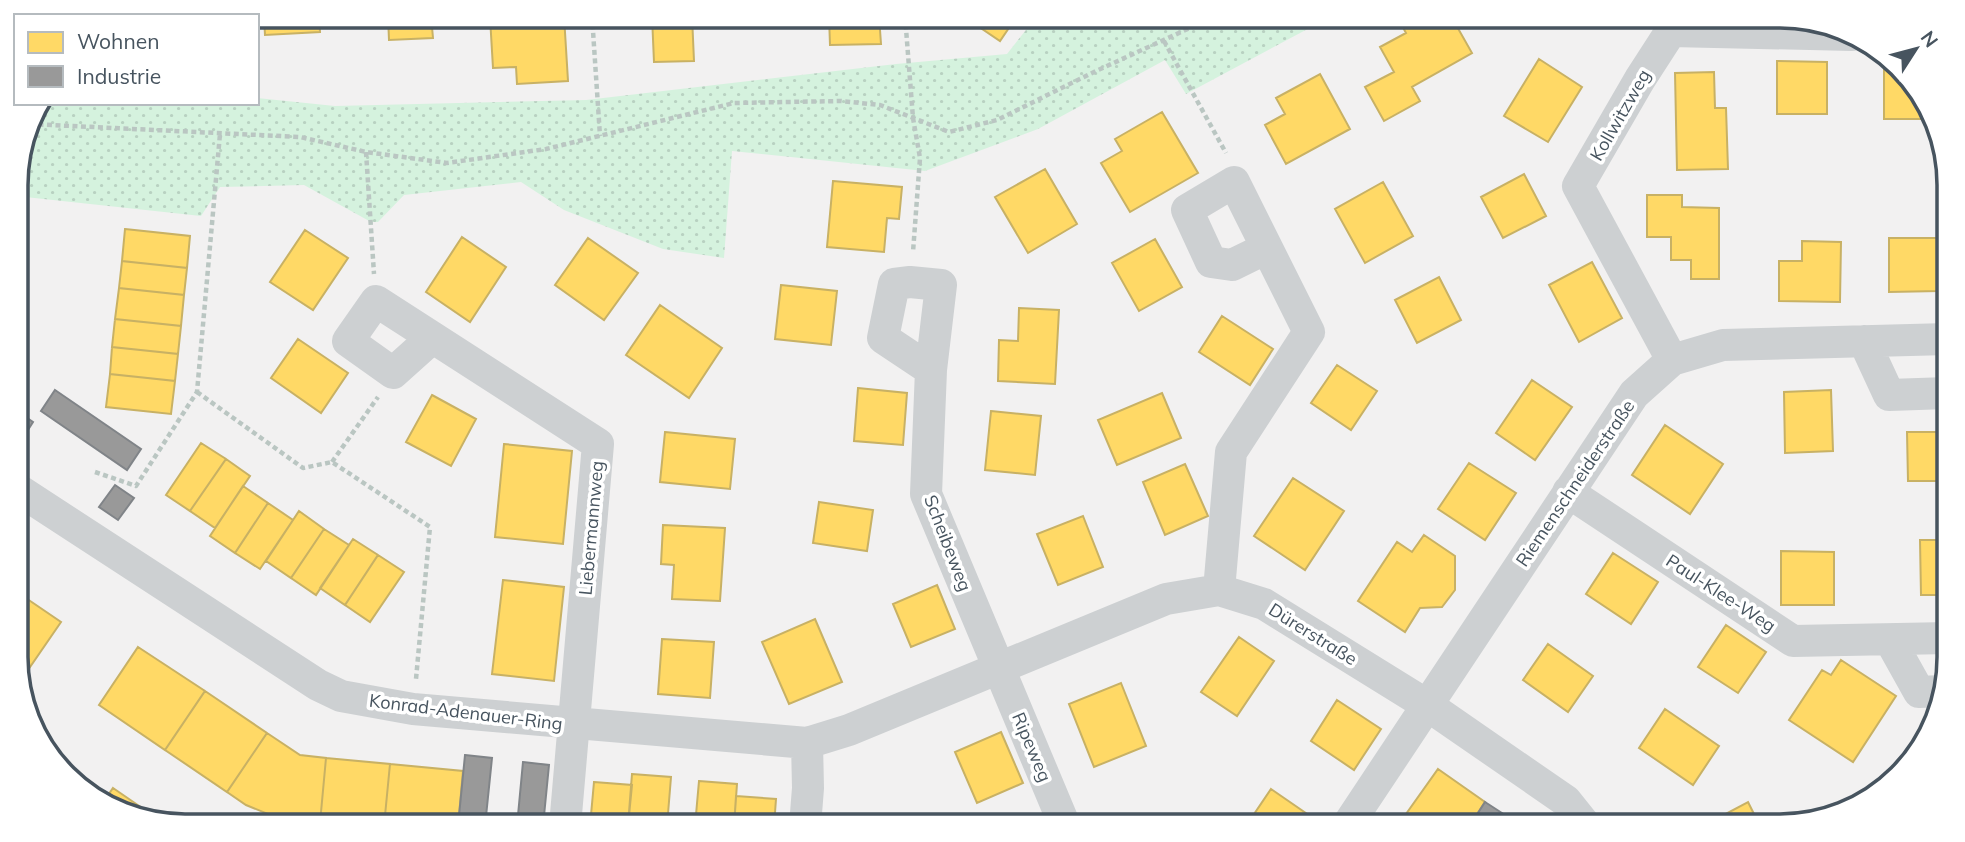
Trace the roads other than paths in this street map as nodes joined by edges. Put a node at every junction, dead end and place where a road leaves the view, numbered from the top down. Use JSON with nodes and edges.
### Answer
{"nodes":[{"id":1,"x":1823,"y":34,"type":"edge"},
{"id":2,"x":1267,"y":248,"type":"junction"},
{"id":3,"x":432,"y":338,"type":"junction"},
{"id":4,"x":1937,"y":340,"type":"edge"},
{"id":5,"x":1864,"y":341,"type":"junction"},
{"id":6,"x":1672,"y":360,"type":"junction"},
{"id":7,"x":931,"y":370,"type":"junction"},
{"id":8,"x":1937,"y":393,"type":"edge"},
{"id":9,"x":1568,"y":492,"type":"junction"},
{"id":10,"x":28,"y":496,"type":"edge"},
{"id":11,"x":1219,"y":590,"type":"junction"},
{"id":12,"x":1937,"y":638,"type":"edge"},
{"id":13,"x":1891,"y":640,"type":"junction"},
{"id":14,"x":999,"y":668,"type":"junction"},
{"id":15,"x":1933,"y":691,"type":"edge"},
{"id":16,"x":1427,"y":705,"type":"junction"},
{"id":17,"x":575,"y":725,"type":"junction"},
{"id":18,"x":807,"y":743,"type":"junction"},
{"id":19,"x":566,"y":814,"type":"edge"},
{"id":20,"x":806,"y":814,"type":"edge"},
{"id":21,"x":1060,"y":814,"type":"edge"},
{"id":22,"x":1355,"y":814,"type":"edge"},
{"id":23,"x":1576,"y":814,"type":"edge"}],
"edges":[{"from":1,"to":6,"type":"street","name":"Kollwitzweg"},
{"from":2,"to":2,"type":"street"},
{"from":2,"to":11,"type":"street"},
{"from":3,"to":3,"type":"street","name":"Liebermannweg"},
{"from":3,"to":17,"type":"street","name":"Liebermannweg"},
{"from":4,"to":5,"type":"street","name":"Riemenschneiderstraße"},
{"from":5,"to":6,"type":"street","name":"Riemenschneiderstraße"},
{"from":5,"to":8,"type":"street"},
{"from":6,"to":9,"type":"street","name":"Riemenschneiderstraße"},
{"from":7,"to":7,"type":"street","name":"Scheibeweg"},
{"from":7,"to":14,"type":"street","name":"Scheibeweg"},
{"from":9,"to":13,"type":"street","name":"Paul-Klee-Weg"},
{"from":9,"to":16,"type":"street","name":"Riemenschneiderstraße"},
{"from":10,"to":17,"type":"street","name":"Konrad-Adenauer-Ring"},
{"from":11,"to":14,"type":"street","name":"Dürerstraße"},
{"from":11,"to":16,"type":"street","name":"Dürerstraße"},
{"from":12,"to":13,"type":"street","name":"Paul-Klee-Weg"},
{"from":13,"to":15,"type":"street"},
{"from":14,"to":18,"type":"street","name":"Dürerstraße"},
{"from":14,"to":21,"type":"street","name":"Ripeweg"},
{"from":16,"to":22,"type":"street","name":"Riemenschneiderstraße"},
{"from":16,"to":23,"type":"street","name":"Dürerstraße"},
{"from":17,"to":18,"type":"street","name":"Konrad-Adenauer-Ring"},
{"from":17,"to":19,"type":"street"},
{"from":18,"to":20,"type":"street"}]}
